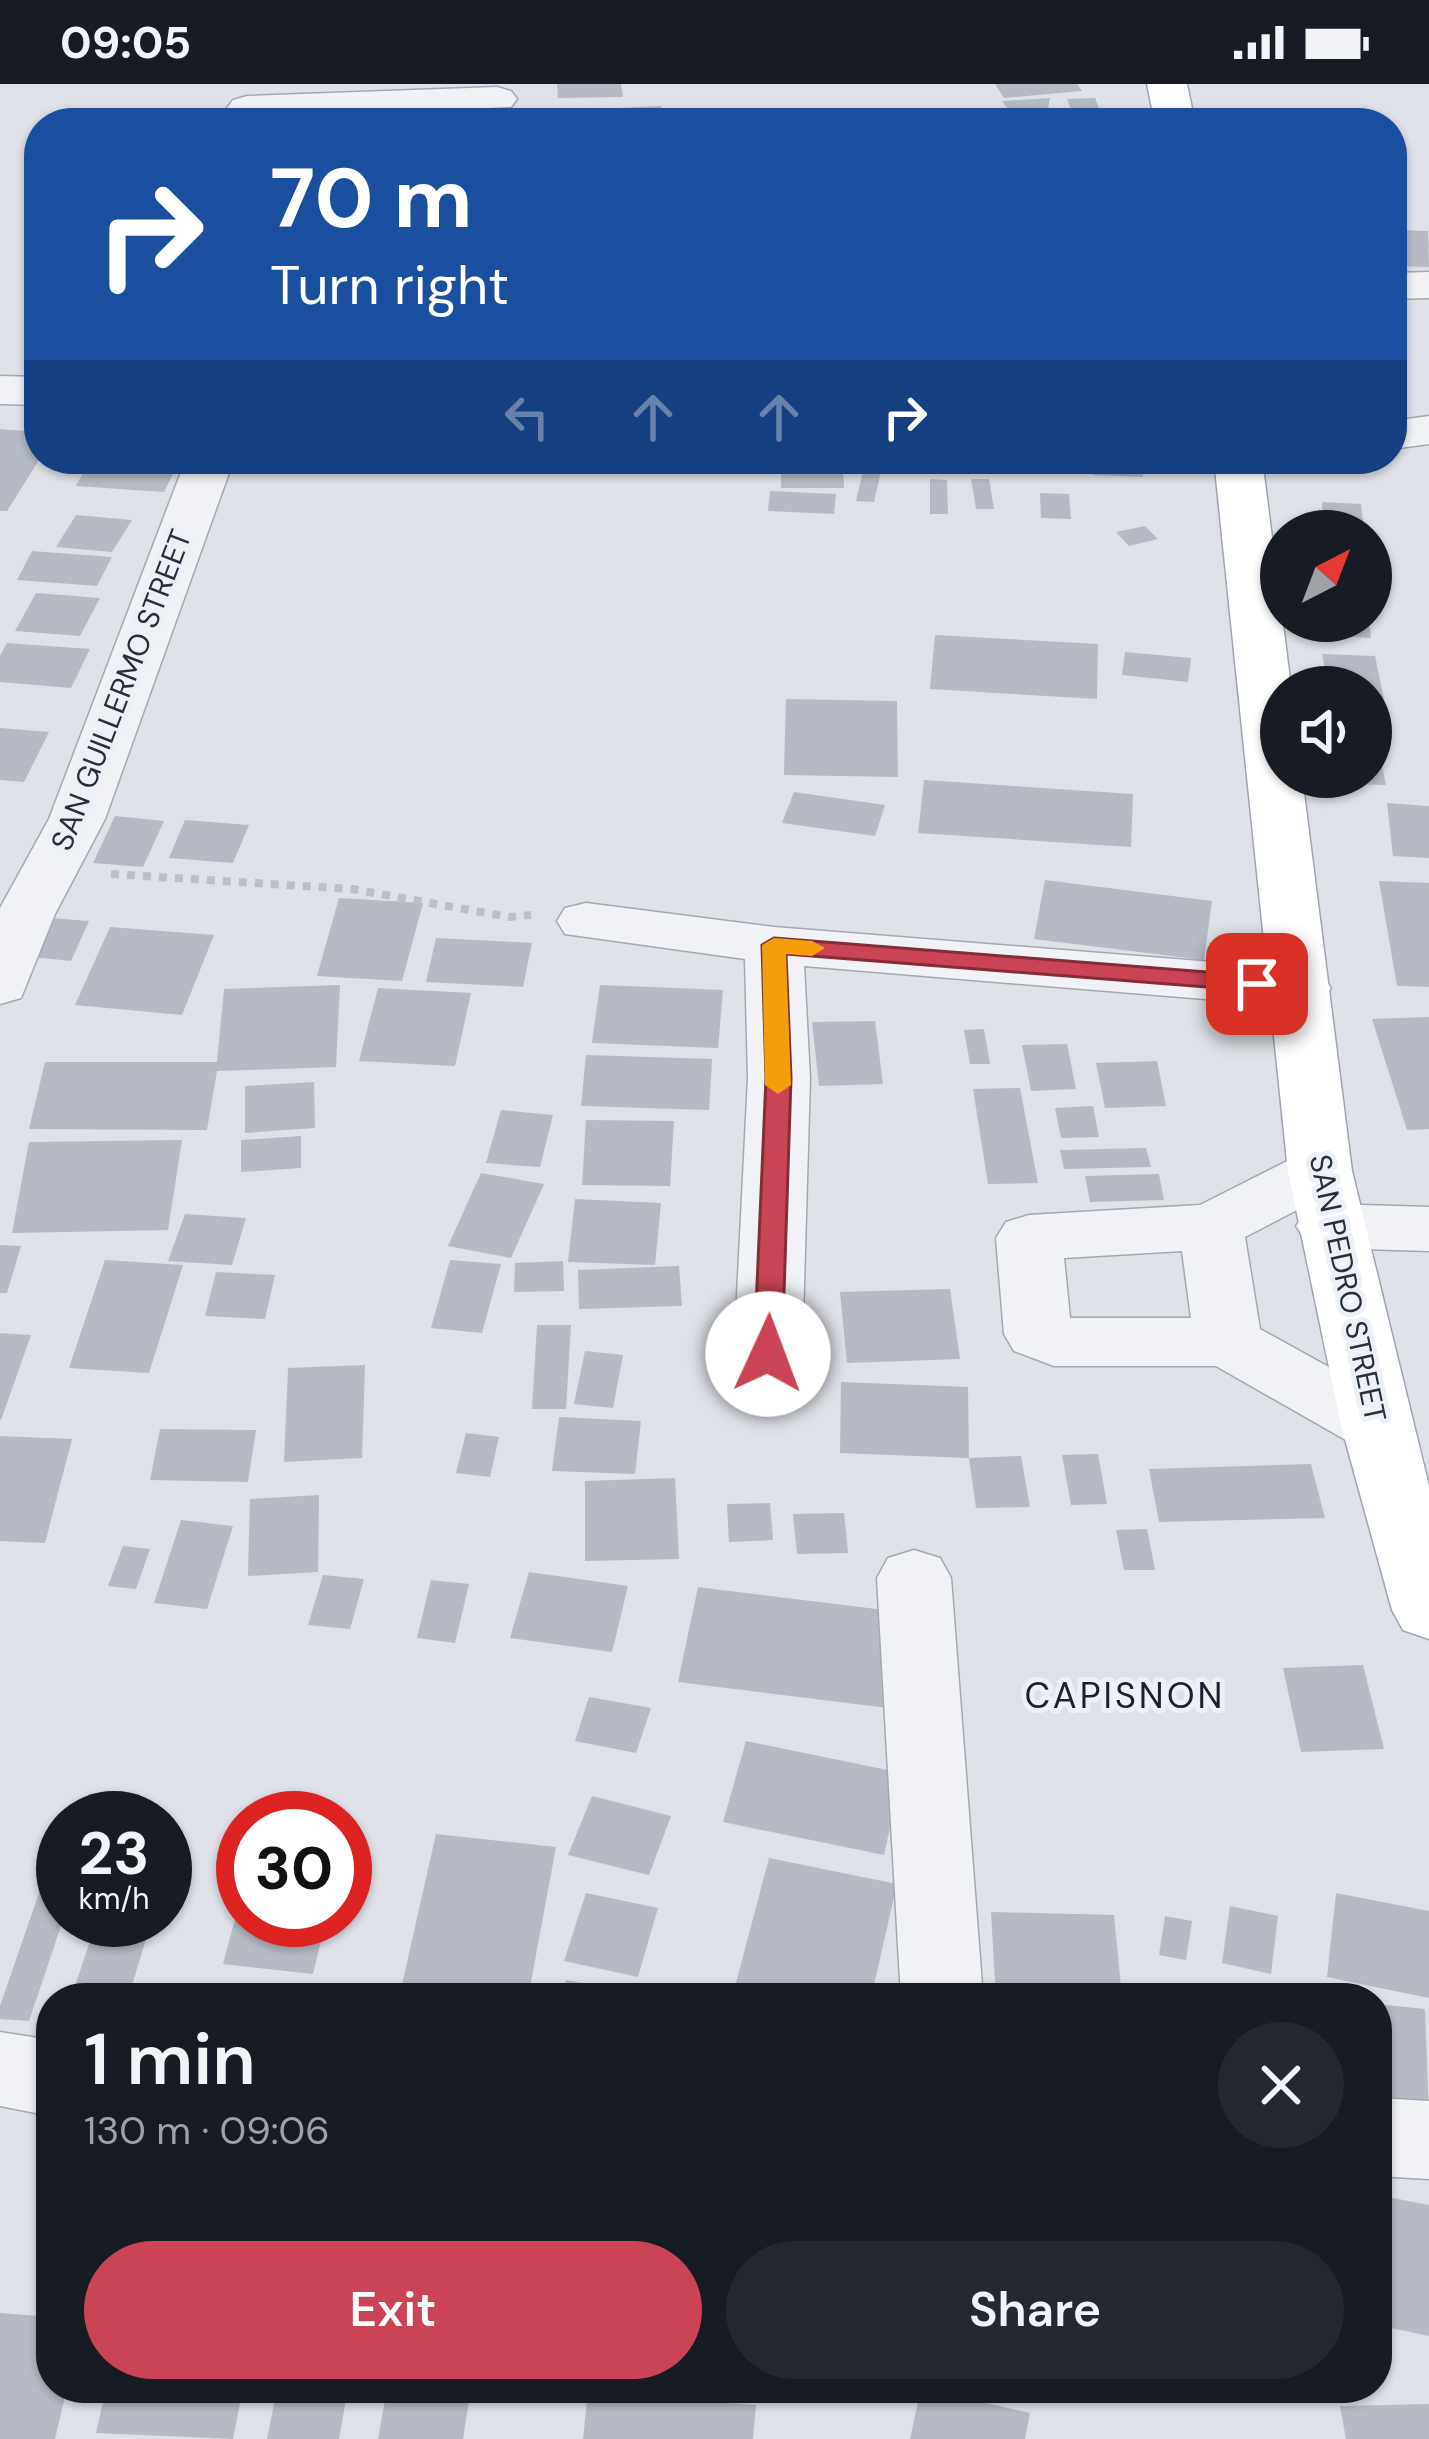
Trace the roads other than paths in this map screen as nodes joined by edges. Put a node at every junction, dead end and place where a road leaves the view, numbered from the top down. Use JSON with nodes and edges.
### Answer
{"nodes":[{"id":1,"x":496,"y":99,"type":"dead end"},
{"id":2,"x":252,"y":105,"type":"edge"},
{"id":3,"x":204,"y":474,"type":"edge"},
{"id":4,"x":1240,"y":474,"type":"edge"},
{"id":5,"x":586,"y":921,"type":"road end"},
{"id":6,"x":774,"y":945,"type":"junction"},
{"id":7,"x":0,"y":985,"type":"edge"},
{"id":8,"x":1301,"y":988,"type":"junction"},
{"id":9,"x":1324,"y":1198,"type":"junction"},
{"id":10,"x":1211,"y":1227,"type":"junction"},
{"id":11,"x":1429,"y":1229,"type":"edge"},
{"id":12,"x":1228,"y":1342,"type":"junction"},
{"id":13,"x":768,"y":1354,"type":"dead end"},
{"id":14,"x":1376,"y":1425,"type":"junction"},
{"id":15,"x":914,"y":1578,"type":"dead end"},
{"id":16,"x":1429,"y":1610,"type":"edge"},
{"id":17,"x":941,"y":1983,"type":"edge"},
{"id":18,"x":0,"y":2069,"type":"edge"},
{"id":19,"x":36,"y":2075,"type":"edge"},
{"id":20,"x":1392,"y":2138,"type":"edge"},
{"id":21,"x":1429,"y":2140,"type":"edge"}],
"edges":[{"from":1,"to":2,"type":"street"},
{"from":3,"to":7,"type":"street","name":"SAN GUILLERMO STREET"},
{"from":4,"to":8,"type":"main road","name":"SAN PEDRO STREET"},
{"from":5,"to":6,"type":"street"},
{"from":6,"to":8,"type":"street"},
{"from":6,"to":13,"type":"street"},
{"from":8,"to":9,"type":"main road","name":"SAN PEDRO STREET"},
{"from":9,"to":10,"type":"street"},
{"from":9,"to":11,"type":"street"},
{"from":9,"to":14,"type":"main road","name":"SAN PEDRO STREET"},
{"from":10,"to":12,"type":"street"},
{"from":10,"to":12,"type":"street"},
{"from":12,"to":14,"type":"street"},
{"from":14,"to":16,"type":"main road","name":"SAN PEDRO STREET"},
{"from":15,"to":17,"type":"street"},
{"from":18,"to":19,"type":"street"},
{"from":20,"to":21,"type":"street"}]}
